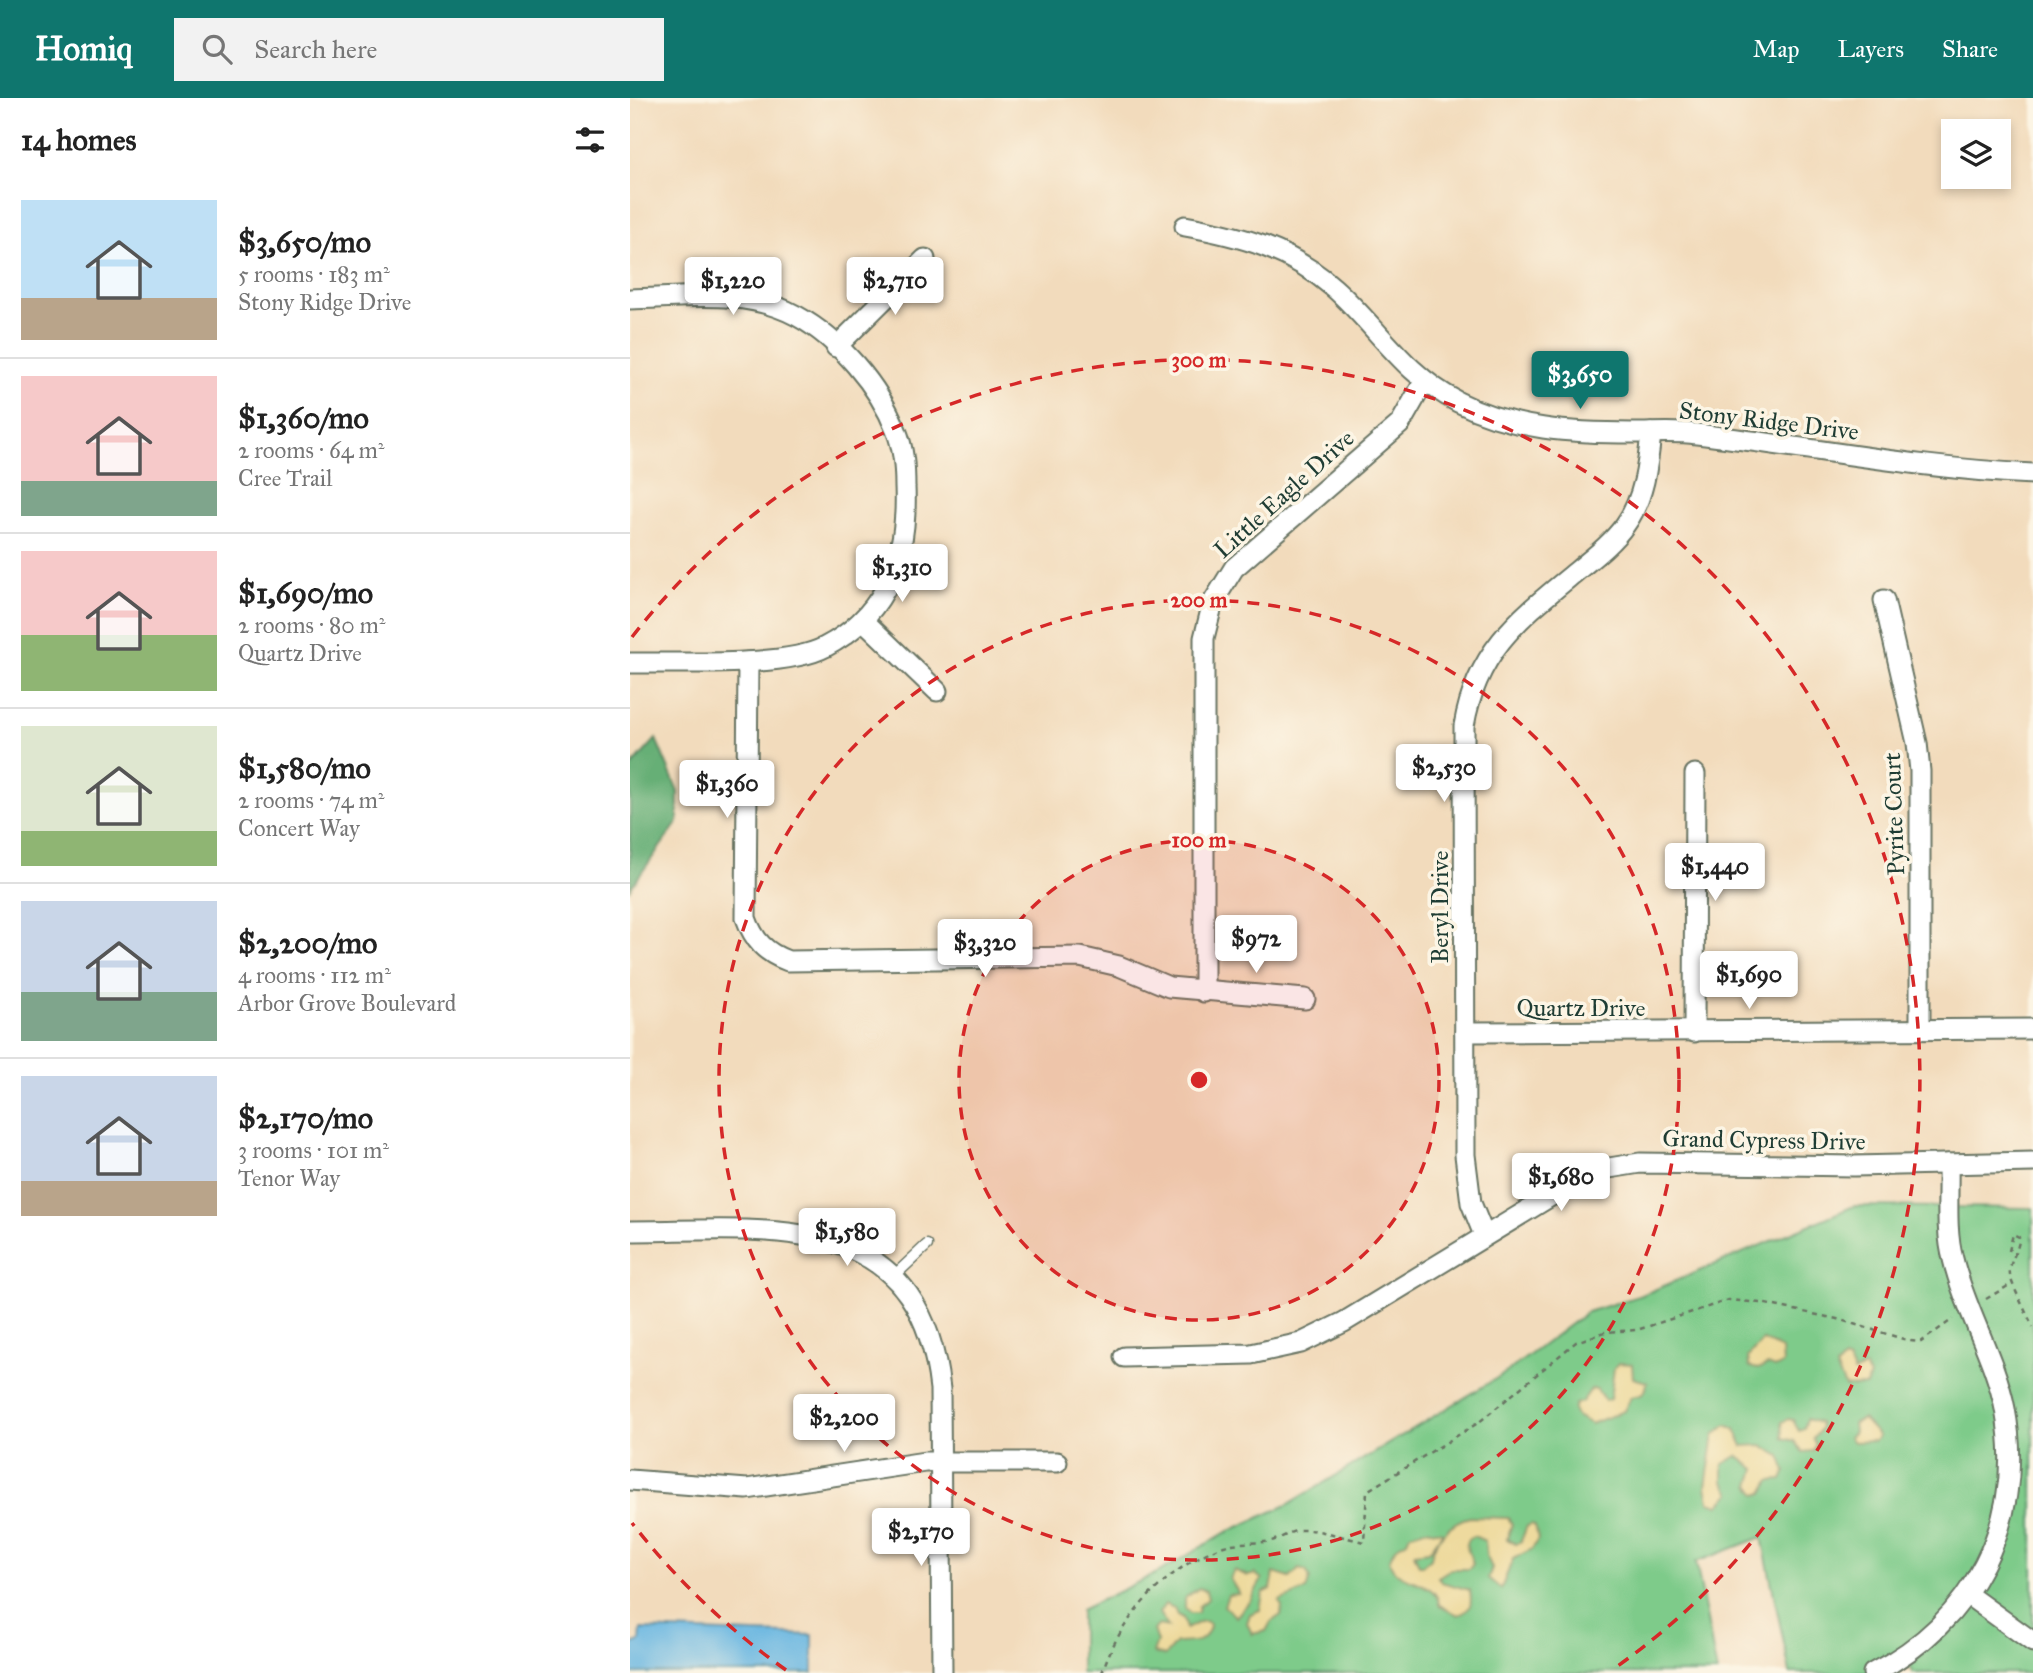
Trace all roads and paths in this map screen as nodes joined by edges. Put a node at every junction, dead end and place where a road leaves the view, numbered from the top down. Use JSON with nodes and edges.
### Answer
{"nodes":[{"id":1,"x":1185,"y":226,"type":"dead end"},
{"id":2,"x":925,"y":259,"type":"dead end"},
{"id":3,"x":630,"y":299,"type":"edge"},
{"id":4,"x":836,"y":347,"type":"junction"},
{"id":5,"x":1424,"y":382,"type":"junction"},
{"id":6,"x":1651,"y":433,"type":"junction"},
{"id":7,"x":2033,"y":474,"type":"edge"},
{"id":8,"x":1884,"y":600,"type":"dead end"},
{"id":9,"x":863,"y":620,"type":"junction"},
{"id":10,"x":748,"y":662,"type":"junction"},
{"id":11,"x":630,"y":663,"type":"edge"},
{"id":12,"x":937,"y":691,"type":"dead end"},
{"id":13,"x":1695,"y":774,"type":"dead end"},
{"id":14,"x":1204,"y":992,"type":"junction"},
{"id":15,"x":1305,"y":999,"type":"dead end"},
{"id":16,"x":1920,"y":1029,"type":"junction"},
{"id":17,"x":2033,"y":1029,"type":"edge"},
{"id":18,"x":1465,"y":1032,"type":"junction"},
{"id":19,"x":1694,"y":1032,"type":"junction"},
{"id":20,"x":2033,"y":1162,"type":"edge"},
{"id":21,"x":1948,"y":1164,"type":"junction"},
{"id":22,"x":630,"y":1231,"type":"edge"},
{"id":23,"x":1484,"y":1236,"type":"junction"},
{"id":24,"x":928,"y":1245,"type":"dead end"},
{"id":25,"x":2009,"y":1251,"type":"dead end"},
{"id":26,"x":892,"y":1278,"type":"junction"},
{"id":27,"x":2013,"y":1283,"type":"junction"},
{"id":28,"x":1969,"y":1309,"type":"junction"},
{"id":29,"x":2033,"y":1327,"type":"edge"},
{"id":30,"x":1124,"y":1357,"type":"dead end"},
{"id":31,"x":940,"y":1462,"type":"junction"},
{"id":32,"x":1057,"y":1462,"type":"dead end"},
{"id":33,"x":630,"y":1480,"type":"edge"},
{"id":34,"x":1968,"y":1595,"type":"junction"},
{"id":35,"x":2033,"y":1642,"type":"edge"},
{"id":36,"x":942,"y":1673,"type":"edge"},
{"id":37,"x":1102,"y":1673,"type":"edge"},
{"id":38,"x":1873,"y":1673,"type":"edge"}],
"edges":[{"from":1,"to":5,"type":"street","name":"Stony Ridge Drive"},
{"from":2,"to":4,"type":"street"},
{"from":3,"to":4,"type":"street"},
{"from":4,"to":9,"type":"street"},
{"from":5,"to":6,"type":"street","name":"Stony Ridge Drive"},
{"from":5,"to":14,"type":"street","name":"Little Eagle Drive"},
{"from":6,"to":7,"type":"street","name":"Stony Ridge Drive"},
{"from":6,"to":18,"type":"street","name":"Beryl Drive"},
{"from":8,"to":16,"type":"street","name":"Pyrite Court"},
{"from":9,"to":10,"type":"street"},
{"from":9,"to":12,"type":"street"},
{"from":10,"to":11,"type":"street"},
{"from":10,"to":14,"type":"street"},
{"from":13,"to":19,"type":"street"},
{"from":14,"to":15,"type":"street"},
{"from":16,"to":17,"type":"street","name":"Quartz Drive"},
{"from":16,"to":19,"type":"street","name":"Quartz Drive"},
{"from":18,"to":19,"type":"street","name":"Quartz Drive"},
{"from":18,"to":23,"type":"street","name":"Beryl Drive"},
{"from":20,"to":21,"type":"street","name":"Grand Cypress Drive"},
{"from":21,"to":23,"type":"street","name":"Grand Cypress Drive"},
{"from":21,"to":28,"type":"street"},
{"from":22,"to":26,"type":"street"},
{"from":23,"to":30,"type":"street","name":"Grand Cypress Drive"},
{"from":24,"to":26,"type":"lane"},
{"from":25,"to":27,"type":"path"},
{"from":26,"to":31,"type":"street"},
{"from":27,"to":28,"type":"path"},
{"from":27,"to":29,"type":"path"},
{"from":28,"to":34,"type":"street"},
{"from":28,"to":37,"type":"path"},
{"from":31,"to":32,"type":"street"},
{"from":31,"to":33,"type":"street"},
{"from":31,"to":36,"type":"street"},
{"from":34,"to":35,"type":"street"},
{"from":34,"to":38,"type":"street"}]}
